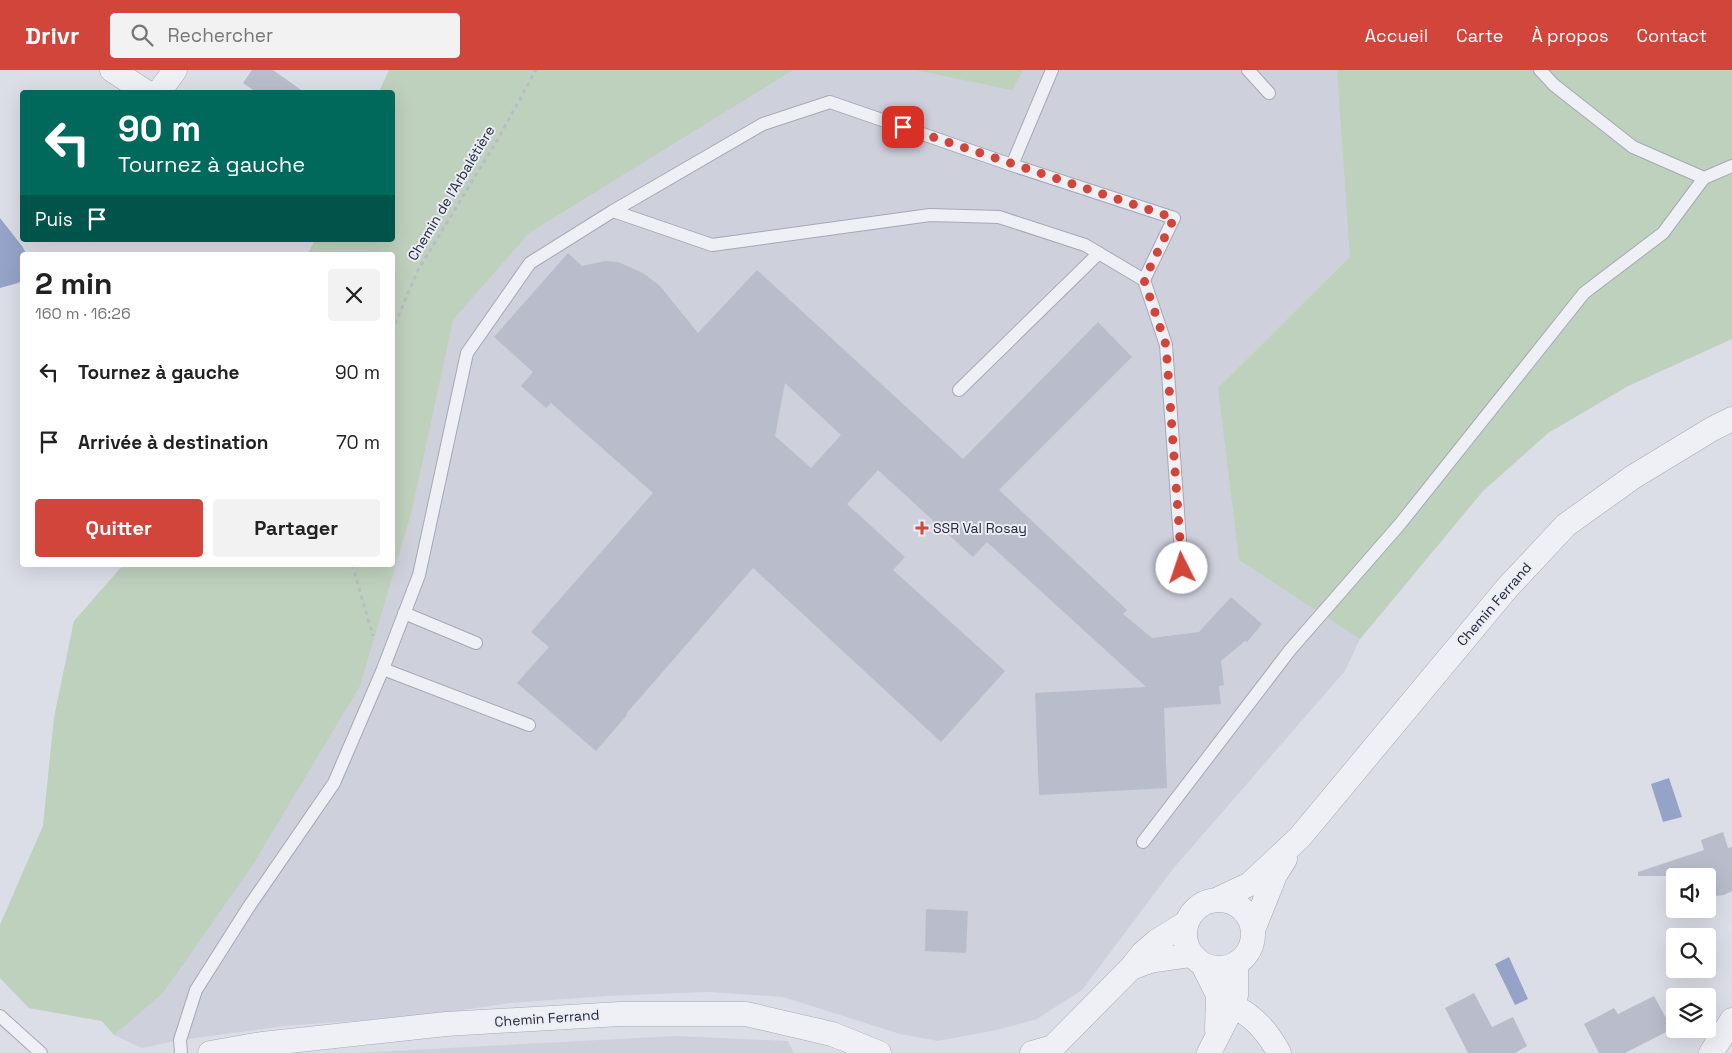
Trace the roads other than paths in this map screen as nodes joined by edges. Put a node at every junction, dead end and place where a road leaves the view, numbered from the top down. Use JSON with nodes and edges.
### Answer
{"nodes":[{"id":1,"x":112,"y":70,"type":"edge"},
{"id":2,"x":175,"y":70,"type":"edge"},
{"id":3,"x":1052,"y":70,"type":"edge"},
{"id":4,"x":1248,"y":70,"type":"edge"},
{"id":5,"x":1540,"y":70,"type":"edge"},
{"id":6,"x":143,"y":90,"type":"edge"},
{"id":7,"x":160,"y":90,"type":"edge"},
{"id":8,"x":1270,"y":93,"type":"dead end"},
{"id":9,"x":1012,"y":165,"type":"junction"},
{"id":10,"x":1732,"y":166,"type":"edge"},
{"id":11,"x":1704,"y":178,"type":"junction"},
{"id":12,"x":613,"y":211,"type":"junction"},
{"id":13,"x":1099,"y":253,"type":"junction"},
{"id":14,"x":1144,"y":280,"type":"junction"},
{"id":15,"x":959,"y":390,"type":"dead end"},
{"id":16,"x":1732,"y":419,"type":"edge"},
{"id":17,"x":1182,"y":568,"type":"dead end"},
{"id":18,"x":404,"y":613,"type":"junction"},
{"id":19,"x":476,"y":643,"type":"dead end"},
{"id":20,"x":383,"y":669,"type":"junction"},
{"id":21,"x":529,"y":725,"type":"dead end"},
{"id":22,"x":1300,"y":837,"type":"junction"},
{"id":23,"x":1143,"y":842,"type":"dead end"},
{"id":24,"x":1216,"y":900,"type":"junction"},
{"id":25,"x":1186,"y":923,"type":"junction"},
{"id":26,"x":1253,"y":930,"type":"junction"},
{"id":27,"x":1197,"y":960,"type":"junction"},
{"id":28,"x":1236,"y":964,"type":"junction"},
{"id":29,"x":1131,"y":968,"type":"junction"},
{"id":30,"x":1233,"y":1006,"type":"junction"},
{"id":31,"x":0,"y":1016,"type":"edge"},
{"id":32,"x":1732,"y":1020,"type":"edge"},
{"id":33,"x":1213,"y":1044,"type":"edge"},
{"id":34,"x":41,"y":1053,"type":"edge"},
{"id":35,"x":181,"y":1053,"type":"edge"},
{"id":36,"x":210,"y":1053,"type":"edge"},
{"id":37,"x":879,"y":1053,"type":"edge"},
{"id":38,"x":1032,"y":1053,"type":"edge"},
{"id":39,"x":1279,"y":1053,"type":"edge"},
{"id":40,"x":1711,"y":1053,"type":"edge"}],
"edges":[{"from":1,"to":6,"type":"street"},
{"from":2,"to":7,"type":"street"},
{"from":3,"to":9,"type":"lane"},
{"from":4,"to":8,"type":"lane"},
{"from":5,"to":11,"type":"lane"},
{"from":9,"to":12,"type":"lane"},
{"from":9,"to":14,"type":"lane"},
{"from":10,"to":11,"type":"lane"},
{"from":11,"to":23,"type":"lane"},
{"from":12,"to":13,"type":"lane"},
{"from":12,"to":18,"type":"lane"},
{"from":13,"to":14,"type":"lane"},
{"from":13,"to":15,"type":"lane"},
{"from":14,"to":17,"type":"lane"},
{"from":16,"to":22,"type":"street","name":"Chemin Ferrand"},
{"from":18,"to":19,"type":"lane"},
{"from":18,"to":20,"type":"lane"},
{"from":20,"to":21,"type":"lane"},
{"from":20,"to":35,"type":"lane"},
{"from":22,"to":24,"type":"street","name":"Chemin Ferrand"},
{"from":22,"to":26,"type":"street","name":"Chemin Ferrand"},
{"from":24,"to":25,"type":"street"},
{"from":24,"to":26,"type":"street"},
{"from":25,"to":27,"type":"street"},
{"from":25,"to":29,"type":"street"},
{"from":26,"to":28,"type":"street"},
{"from":27,"to":28,"type":"street"},
{"from":27,"to":29,"type":"street"},
{"from":27,"to":33,"type":"street"},
{"from":28,"to":30,"type":"street"},
{"from":29,"to":38,"type":"street"},
{"from":30,"to":33,"type":"street"},
{"from":30,"to":39,"type":"street"},
{"from":31,"to":34,"type":"lane"},
{"from":32,"to":40,"type":"street"},
{"from":36,"to":37,"type":"street","name":"Chemin Ferrand"}]}
